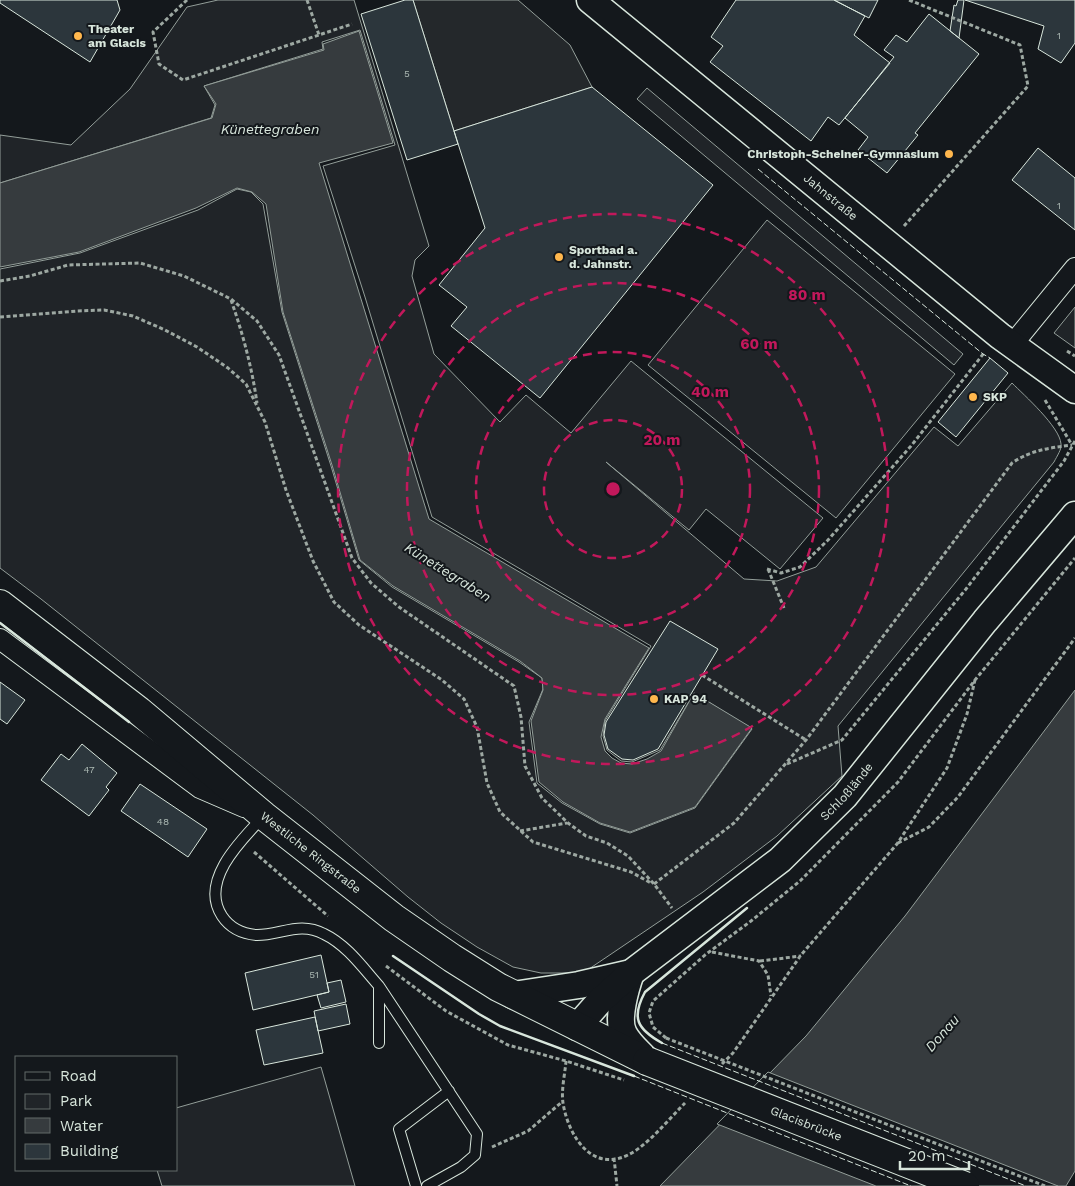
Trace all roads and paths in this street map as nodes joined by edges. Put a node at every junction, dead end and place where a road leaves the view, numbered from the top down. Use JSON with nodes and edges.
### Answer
{"nodes":[{"id":1,"x":188,"y":0,"type":"edge"},
{"id":2,"x":307,"y":0,"type":"edge"},
{"id":3,"x":590,"y":0,"type":"edge"},
{"id":4,"x":909,"y":0,"type":"edge"},
{"id":5,"x":352,"y":24,"type":"dead end"},
{"id":6,"x":318,"y":35,"type":"junction"},
{"id":7,"x":904,"y":226,"type":"dead end"},
{"id":8,"x":1075,"y":268,"type":"edge"},
{"id":9,"x":0,"y":281,"type":"edge"},
{"id":10,"x":231,"y":299,"type":"junction"},
{"id":11,"x":0,"y":317,"type":"edge"},
{"id":12,"x":1006,"y":340,"type":"junction"},
{"id":13,"x":1075,"y":390,"type":"edge"},
{"id":14,"x":257,"y":406,"type":"junction"},
{"id":15,"x":1075,"y":441,"type":"edge"},
{"id":16,"x":1072,"y":445,"type":"junction"},
{"id":17,"x":1075,"y":515,"type":"edge"},
{"id":18,"x":1075,"y":558,"type":"edge"},
{"id":19,"x":0,"y":604,"type":"edge"},
{"id":20,"x":784,"y":608,"type":"dead end"},
{"id":21,"x":1075,"y":638,"type":"edge"},
{"id":22,"x":0,"y":639,"type":"edge"},
{"id":23,"x":702,"y":675,"type":"dead end"},
{"id":24,"x":806,"y":740,"type":"junction"},
{"id":25,"x":786,"y":764,"type":"junction"},
{"id":26,"x":264,"y":816,"type":"junction"},
{"id":27,"x":568,"y":822,"type":"junction"},
{"id":28,"x":520,"y":831,"type":"junction"},
{"id":29,"x":241,"y":841,"type":"junction"},
{"id":30,"x":897,"y":844,"type":"junction"},
{"id":31,"x":654,"y":884,"type":"junction"},
{"id":32,"x":672,"y":908,"type":"dead end"},
{"id":33,"x":329,"y":917,"type":"dead end"},
{"id":34,"x":711,"y":951,"type":"dead end"},
{"id":35,"x":705,"y":956,"type":"dead end"},
{"id":36,"x":801,"y":956,"type":"junction"},
{"id":37,"x":380,"y":961,"type":"dead end"},
{"id":38,"x":760,"y":961,"type":"junction"},
{"id":39,"x":631,"y":973,"type":"junction"},
{"id":40,"x":379,"y":986,"type":"junction"},
{"id":41,"x":506,"y":991,"type":"junction"},
{"id":42,"x":771,"y":996,"type":"junction"},
{"id":43,"x":576,"y":1027,"type":"junction"},
{"id":44,"x":379,"y":1043,"type":"dead end"},
{"id":45,"x":566,"y":1061,"type":"junction"},
{"id":46,"x":647,"y":1061,"type":"junction"},
{"id":47,"x":719,"y":1067,"type":"dead end"},
{"id":48,"x":629,"y":1082,"type":"dead end"},
{"id":49,"x":449,"y":1091,"type":"junction"},
{"id":50,"x":563,"y":1101,"type":"junction"},
{"id":51,"x":685,"y":1102,"type":"dead end"},
{"id":52,"x":476,"y":1155,"type":"junction"},
{"id":53,"x":614,"y":1158,"type":"junction"},
{"id":54,"x":416,"y":1186,"type":"edge"},
{"id":55,"x":427,"y":1186,"type":"edge"},
{"id":56,"x":617,"y":1186,"type":"edge"},
{"id":57,"x":965,"y":1186,"type":"edge"},
{"id":58,"x":1045,"y":1186,"type":"edge"}],
"edges":[{"from":1,"to":6,"type":"path"},
{"from":2,"to":6,"type":"path"},
{"from":3,"to":12,"type":"street","name":"Jahnstraße"},
{"from":4,"to":7,"type":"path"},
{"from":5,"to":6,"type":"path"},
{"from":8,"to":12,"type":"street"},
{"from":9,"to":10,"type":"path"},
{"from":10,"to":14,"type":"path"},
{"from":10,"to":27,"type":"path"},
{"from":11,"to":14,"type":"path"},
{"from":12,"to":13,"type":"street","name":"Jahnstraße"},
{"from":12,"to":20,"type":"path"},
{"from":14,"to":28,"type":"path"},
{"from":15,"to":16,"type":"path"},
{"from":16,"to":24,"type":"path"},
{"from":16,"to":25,"type":"path"},
{"from":17,"to":39,"type":"street","name":"Schloßlände"},
{"from":18,"to":30,"type":"path"},
{"from":19,"to":26,"type":"main road","name":"Westliche Ringstraße"},
{"from":21,"to":30,"type":"path"},
{"from":22,"to":26,"type":"street"},
{"from":23,"to":24,"type":"path"},
{"from":24,"to":25,"type":"path"},
{"from":25,"to":31,"type":"path"},
{"from":26,"to":29,"type":"lane"},
{"from":26,"to":41,"type":"main road","name":"Westliche Ringstraße"},
{"from":27,"to":28,"type":"path"},
{"from":27,"to":31,"type":"path"},
{"from":28,"to":31,"type":"path"},
{"from":29,"to":33,"type":"path"},
{"from":29,"to":40,"type":"lane"},
{"from":30,"to":36,"type":"path"},
{"from":31,"to":32,"type":"path"},
{"from":34,"to":38,"type":"path"},
{"from":35,"to":58,"type":"path","bridge":true},
{"from":36,"to":38,"type":"path"},
{"from":36,"to":42,"type":"path"},
{"from":37,"to":45,"type":"path"},
{"from":38,"to":42,"type":"path"},
{"from":39,"to":41,"type":"street"},
{"from":39,"to":43,"type":"street","name":"Schloßlände"},
{"from":39,"to":46,"type":"street"},
{"from":40,"to":44,"type":"lane"},
{"from":40,"to":49,"type":"lane"},
{"from":41,"to":43,"type":"main road","name":"Westliche Ringstraße"},
{"from":42,"to":47,"type":"path"},
{"from":43,"to":46,"type":"main road","name":"Westliche Ringstraße"},
{"from":45,"to":48,"type":"path"},
{"from":45,"to":50,"type":"path"},
{"from":46,"to":57,"type":"main road","name":"Glacisbrücke","bridge":true},
{"from":49,"to":52,"type":"lane"},
{"from":49,"to":54,"type":"lane"},
{"from":50,"to":52,"type":"path"},
{"from":50,"to":53,"type":"path"},
{"from":51,"to":53,"type":"path"},
{"from":52,"to":55,"type":"lane"},
{"from":53,"to":56,"type":"path"}]}
